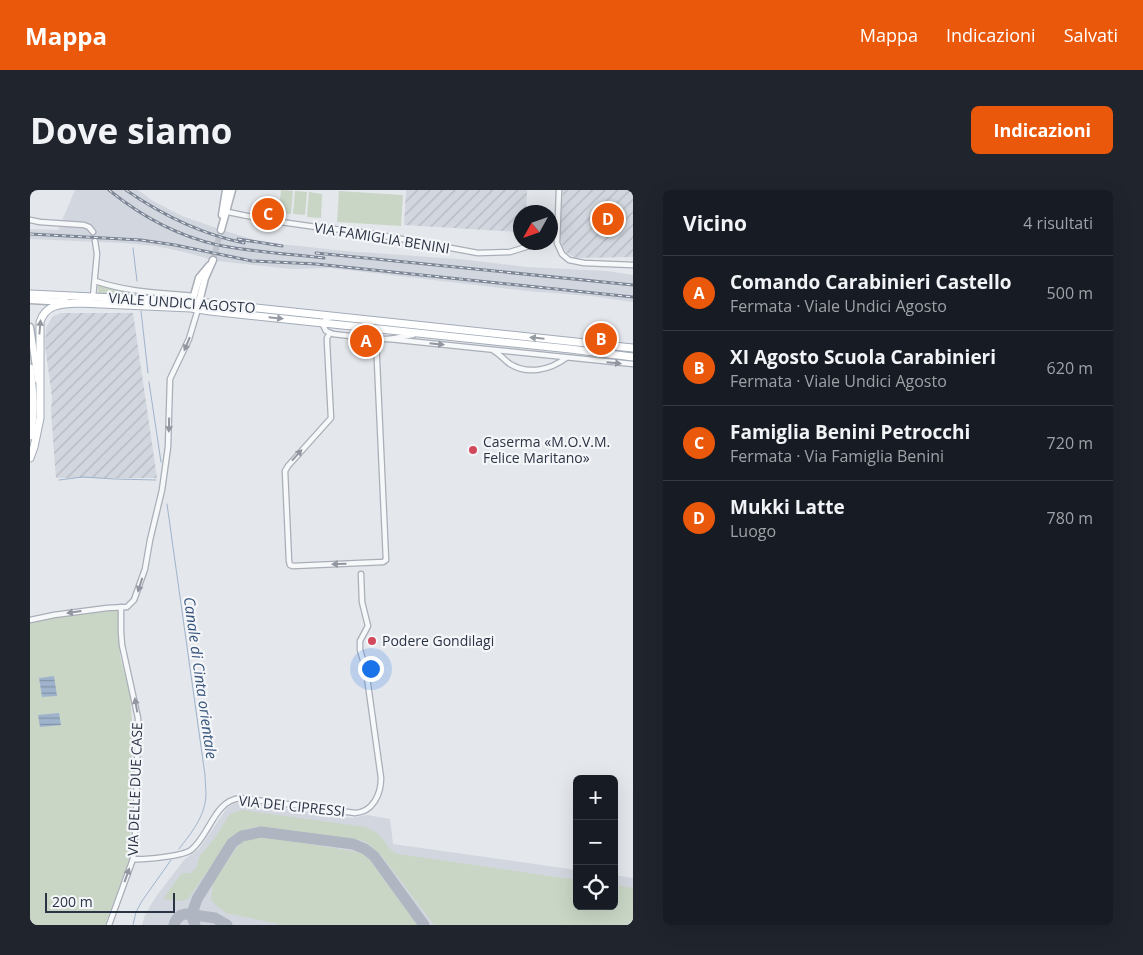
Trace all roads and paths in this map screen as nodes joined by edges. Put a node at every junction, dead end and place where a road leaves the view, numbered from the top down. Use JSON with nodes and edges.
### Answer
{"nodes":[{"id":1,"x":226,"y":190,"type":"edge"},
{"id":2,"x":232,"y":190,"type":"edge"},
{"id":3,"x":560,"y":190,"type":"edge"},
{"id":4,"x":225,"y":212,"type":"junction"},
{"id":5,"x":30,"y":220,"type":"edge"},
{"id":6,"x":221,"y":229,"type":"tunnel mouth"},
{"id":7,"x":93,"y":232,"type":"dead end"},
{"id":8,"x":558,"y":240,"type":"edge"},
{"id":9,"x":95,"y":241,"type":"dead end"},
{"id":10,"x":558,"y":247,"type":"edge"},
{"id":11,"x":516,"y":250,"type":"edge"},
{"id":12,"x":213,"y":261,"type":"tunnel mouth"},
{"id":13,"x":633,"y":264,"type":"edge"},
{"id":14,"x":95,"y":281,"type":"junction"},
{"id":15,"x":30,"y":294,"type":"edge"},
{"id":16,"x":93,"y":297,"type":"junction"},
{"id":17,"x":30,"y":300,"type":"edge"},
{"id":18,"x":196,"y":301,"type":"junction"},
{"id":19,"x":79,"y":303,"type":"junction"},
{"id":20,"x":334,"y":316,"type":"junction"},
{"id":21,"x":323,"y":324,"type":"junction"},
{"id":22,"x":30,"y":327,"type":"edge"},
{"id":23,"x":330,"y":333,"type":"junction"},
{"id":24,"x":424,"y":334,"type":"junction"},
{"id":25,"x":376,"y":339,"type":"junction"},
{"id":26,"x":389,"y":339,"type":"junction"},
{"id":27,"x":574,"y":346,"type":"junction"},
{"id":28,"x":633,"y":348,"type":"edge"},
{"id":29,"x":492,"y":350,"type":"junction"},
{"id":30,"x":633,"y":357,"type":"edge"},
{"id":31,"x":566,"y":358,"type":"junction"},
{"id":32,"x":573,"y":359,"type":"junction"},
{"id":33,"x":633,"y":364,"type":"edge"},
{"id":34,"x":30,"y":368,"type":"edge"},
{"id":35,"x":30,"y":376,"type":"edge"},
{"id":36,"x":32,"y":390,"type":"junction"},
{"id":37,"x":40,"y":394,"type":"junction"},
{"id":38,"x":30,"y":436,"type":"edge"},
{"id":39,"x":30,"y":458,"type":"edge"},
{"id":40,"x":360,"y":574,"type":"dead end"},
{"id":41,"x":121,"y":607,"type":"junction"},
{"id":42,"x":30,"y":620,"type":"edge"},
{"id":43,"x":133,"y":859,"type":"junction"},
{"id":44,"x":110,"y":925,"type":"edge"}],
"edges":[{"from":1,"to":4,"type":"main road"},
{"from":2,"to":4,"type":"main road"},
{"from":3,"to":8,"type":"street"},
{"from":4,"to":6,"type":"main road"},
{"from":4,"to":11,"type":"street","name":"VIA FAMIGLIA BENINI"},
{"from":5,"to":7,"type":"street"},
{"from":9,"to":14,"type":"street"},
{"from":10,"to":13,"type":"street"},
{"from":12,"to":18,"type":"main road"},
{"from":14,"to":16,"type":"street"},
{"from":14,"to":18,"type":"street"},
{"from":15,"to":16,"type":"main road","name":"VIALE UNDICI AGOSTO"},
{"from":16,"to":18,"type":"main road","name":"VIALE UNDICI AGOSTO"},
{"from":17,"to":19,"type":"main road","name":"VIALE UNDICI AGOSTO"},
{"from":18,"to":19,"type":"main road","name":"VIALE UNDICI AGOSTO"},
{"from":18,"to":20,"type":"main road","name":"VIALE UNDICI AGOSTO"},
{"from":18,"to":21,"type":"main road","name":"VIALE UNDICI AGOSTO","one_way":true},
{"from":18,"to":41,"type":"street","one_way":true},
{"from":37,"to":19,"type":"main road","one_way":true},
{"from":20,"to":21,"type":"street"},
{"from":27,"to":20,"type":"main road","name":"VIALE UNDICI AGOSTO","one_way":true},
{"from":21,"to":23,"type":"street"},
{"from":21,"to":24,"type":"main road","name":"VIALE UNDICI AGOSTO"},
{"from":22,"to":37,"type":"main road"},
{"from":23,"to":25,"type":"street","name":"VIALE UNDICI AGOSTO"},
{"from":25,"to":23,"type":"street","one_way":true},
{"from":24,"to":26,"type":"street","name":"VIALE UNDICI AGOSTO"},
{"from":24,"to":27,"type":"main road","name":"VIALE UNDICI AGOSTO"},
{"from":25,"to":26,"type":"street","name":"VIALE UNDICI AGOSTO"},
{"from":26,"to":29,"type":"street","one_way":true},
{"from":27,"to":28,"type":"main road","name":"VIALE UNDICI AGOSTO"},
{"from":27,"to":30,"type":"main road","name":"VIALE UNDICI AGOSTO"},
{"from":27,"to":32,"type":"street"},
{"from":29,"to":31,"type":"street"},
{"from":29,"to":31,"type":"street"},
{"from":31,"to":32,"type":"street"},
{"from":32,"to":33,"type":"street","one_way":true},
{"from":34,"to":36,"type":"main road"},
{"from":35,"to":36,"type":"main road"},
{"from":36,"to":38,"type":"main road"},
{"from":37,"to":39,"type":"main road"},
{"from":40,"to":43,"type":"street","name":"VIA DEI CIPRESSI"},
{"from":41,"to":42,"type":"street","one_way":true},
{"from":43,"to":41,"type":"street","name":"VIA DELLE DUE CASE","one_way":true},
{"from":44,"to":43,"type":"street","name":"VIA DELLE DUE CASE","one_way":true}]}
